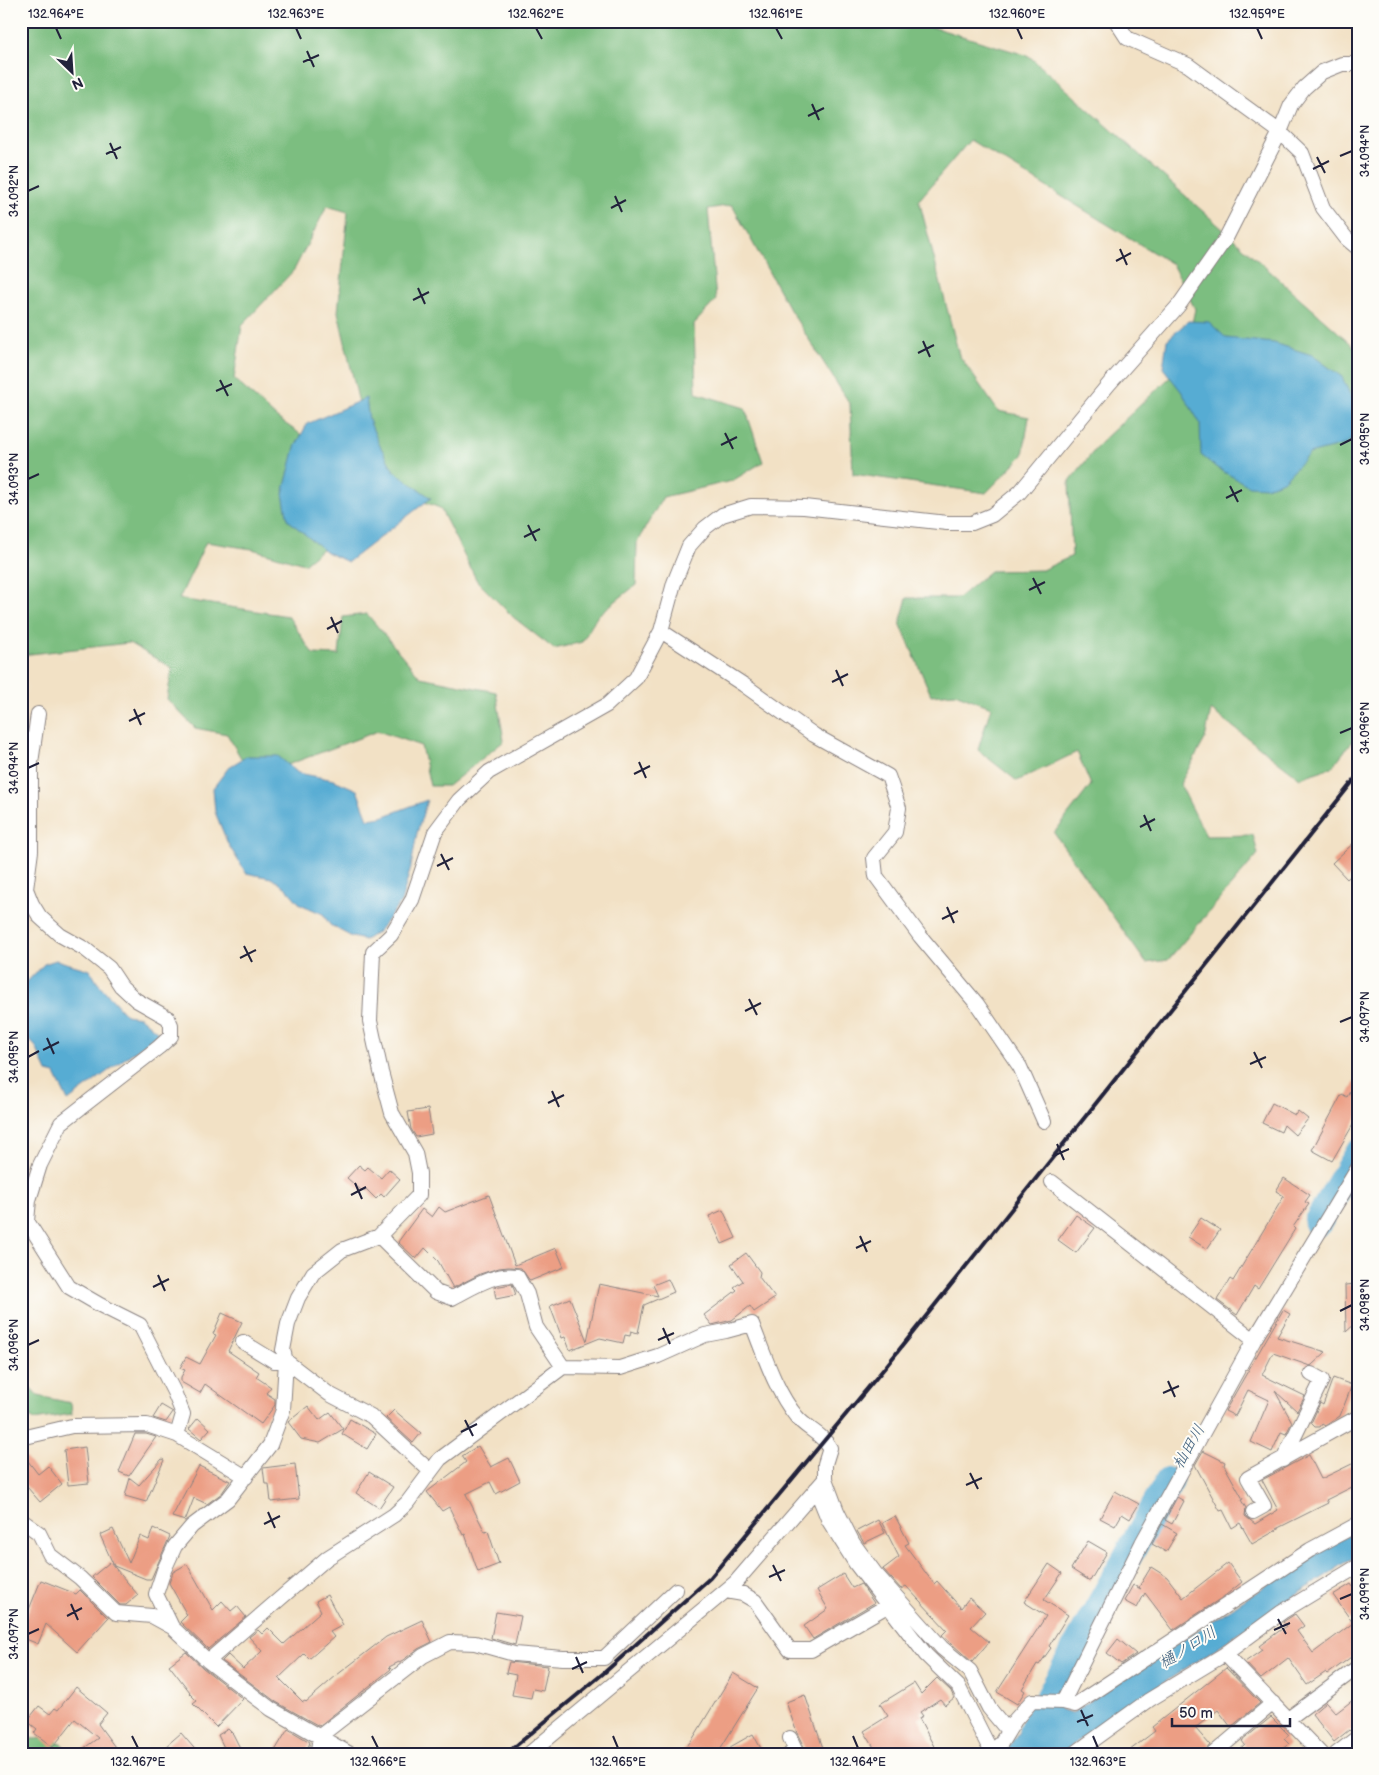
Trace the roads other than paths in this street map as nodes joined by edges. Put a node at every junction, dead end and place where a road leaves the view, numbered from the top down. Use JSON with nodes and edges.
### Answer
{"nodes":[{"id":1,"x":1116,"y":21,"type":"edge"},
{"id":2,"x":1358,"y":64,"type":"edge"},
{"id":3,"x":1280,"y":132,"type":"junction"},
{"id":4,"x":1358,"y":248,"type":"edge"},
{"id":5,"x":661,"y":631,"type":"junction"},
{"id":6,"x":38,"y":714,"type":"dead end"},
{"id":7,"x":1044,"y":1121,"type":"dead end"},
{"id":8,"x":1358,"y":1168,"type":"edge"},
{"id":9,"x":1052,"y":1182,"type":"dead end"},
{"id":10,"x":379,"y":1236,"type":"junction"},
{"id":11,"x":1254,"y":1340,"type":"junction"},
{"id":12,"x":243,"y":1342,"type":"dead end"},
{"id":13,"x":286,"y":1361,"type":"junction"},
{"id":14,"x":563,"y":1367,"type":"junction"},
{"id":15,"x":1311,"y":1374,"type":"dead end"},
{"id":16,"x":1358,"y":1417,"type":"edge"},
{"id":17,"x":177,"y":1435,"type":"junction"},
{"id":18,"x":21,"y":1438,"type":"edge"},
{"id":19,"x":1283,"y":1460,"type":"junction"},
{"id":20,"x":430,"y":1471,"type":"junction"},
{"id":21,"x":246,"y":1477,"type":"junction"},
{"id":22,"x":820,"y":1484,"type":"junction"},
{"id":23,"x":1253,"y":1512,"type":"dead end"},
{"id":24,"x":21,"y":1523,"type":"edge"},
{"id":25,"x":1358,"y":1524,"type":"edge"},
{"id":26,"x":1358,"y":1566,"type":"edge"},
{"id":27,"x":676,"y":1590,"type":"dead end"},
{"id":28,"x":726,"y":1591,"type":"junction"},
{"id":29,"x":888,"y":1606,"type":"junction"},
{"id":30,"x":172,"y":1627,"type":"junction"},
{"id":31,"x":1225,"y":1654,"type":"junction"},
{"id":32,"x":208,"y":1661,"type":"junction"},
{"id":33,"x":1358,"y":1667,"type":"edge"},
{"id":34,"x":1063,"y":1702,"type":"junction"},
{"id":35,"x":1273,"y":1704,"type":"junction"},
{"id":36,"x":1288,"y":1719,"type":"junction"},
{"id":37,"x":1008,"y":1731,"type":"junction"},
{"id":38,"x":320,"y":1736,"type":"junction"},
{"id":39,"x":1358,"y":1737,"type":"edge"},
{"id":40,"x":790,"y":1738,"type":"dead end"},
{"id":41,"x":991,"y":1753,"type":"edge"},
{"id":42,"x":315,"y":1754,"type":"edge"},
{"id":43,"x":350,"y":1754,"type":"edge"},
{"id":44,"x":529,"y":1754,"type":"edge"},
{"id":45,"x":790,"y":1754,"type":"edge"},
{"id":46,"x":1074,"y":1754,"type":"edge"},
{"id":47,"x":1213,"y":1754,"type":"edge"},
{"id":48,"x":1321,"y":1754,"type":"edge"},
{"id":49,"x":1336,"y":1754,"type":"edge"}],
"edges":[{"from":1,"to":3,"type":"street"},
{"from":2,"to":3,"type":"street"},
{"from":3,"to":4,"type":"street"},
{"from":3,"to":5,"type":"street"},
{"from":5,"to":7,"type":"street"},
{"from":5,"to":10,"type":"street"},
{"from":6,"to":17,"type":"street"},
{"from":8,"to":11,"type":"street"},
{"from":9,"to":11,"type":"street"},
{"from":10,"to":13,"type":"street"},
{"from":10,"to":14,"type":"street"},
{"from":11,"to":34,"type":"street"},
{"from":12,"to":13,"type":"street"},
{"from":13,"to":20,"type":"street"},
{"from":13,"to":21,"type":"street"},
{"from":14,"to":20,"type":"street"},
{"from":14,"to":22,"type":"street"},
{"from":15,"to":19,"type":"street"},
{"from":16,"to":19,"type":"street"},
{"from":17,"to":18,"type":"street"},
{"from":17,"to":21,"type":"street"},
{"from":19,"to":23,"type":"street"},
{"from":20,"to":32,"type":"street"},
{"from":21,"to":30,"type":"street"},
{"from":22,"to":28,"type":"street"},
{"from":22,"to":29,"type":"street"},
{"from":22,"to":37,"type":"street"},
{"from":24,"to":30,"type":"street"},
{"from":25,"to":34,"type":"street"},
{"from":26,"to":31,"type":"street"},
{"from":27,"to":38,"type":"street"},
{"from":28,"to":29,"type":"street"},
{"from":28,"to":44,"type":"street"},
{"from":29,"to":41,"type":"street"},
{"from":30,"to":32,"type":"street"},
{"from":31,"to":35,"type":"street"},
{"from":31,"to":46,"type":"street"},
{"from":32,"to":38,"type":"street"},
{"from":33,"to":36,"type":"street"},
{"from":34,"to":37,"type":"street"},
{"from":35,"to":36,"type":"street"},
{"from":35,"to":47,"type":"street"},
{"from":36,"to":48,"type":"street"},
{"from":37,"to":41,"type":"street"},
{"from":38,"to":42,"type":"street"},
{"from":38,"to":43,"type":"street"},
{"from":39,"to":49,"type":"street"},
{"from":40,"to":45,"type":"street"}]}
